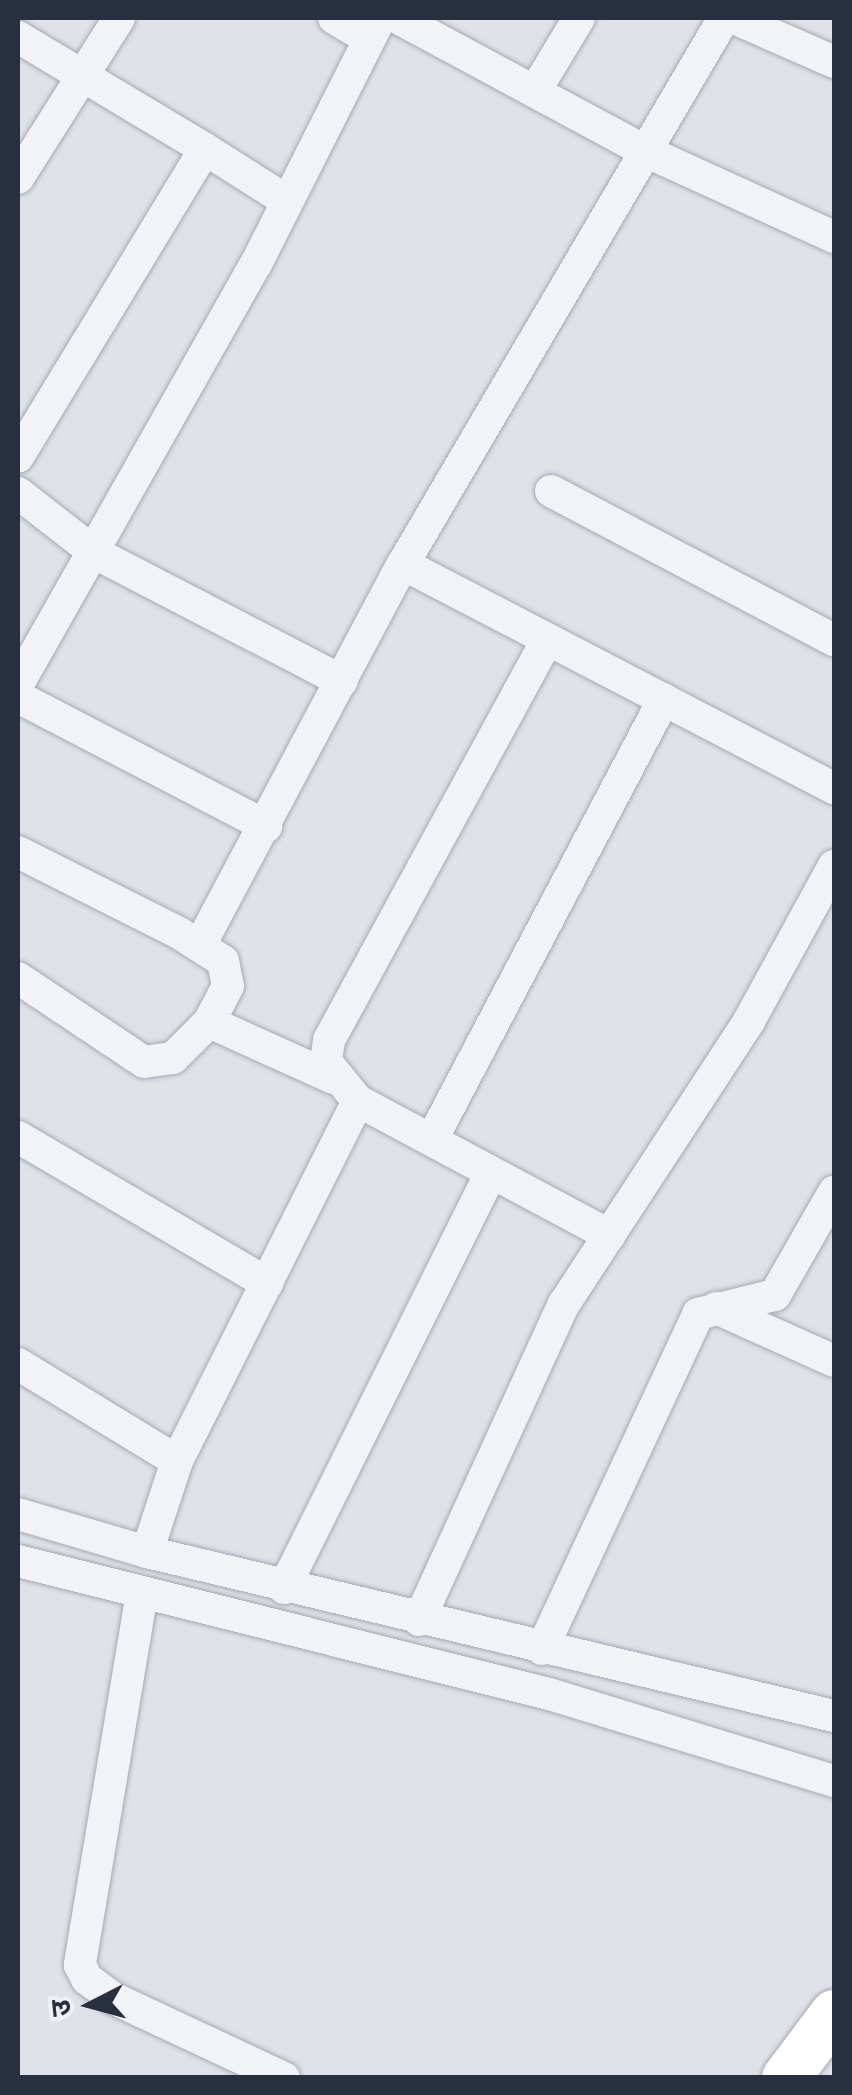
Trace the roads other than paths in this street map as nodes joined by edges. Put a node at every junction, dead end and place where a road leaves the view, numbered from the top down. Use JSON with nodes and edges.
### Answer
{"nodes":[{"id":1,"x":119,"y":18,"type":"edge"},
{"id":2,"x":334,"y":18,"type":"edge"},
{"id":3,"x":398,"y":18,"type":"edge"},
{"id":4,"x":579,"y":18,"type":"edge"},
{"id":5,"x":724,"y":18,"type":"edge"},
{"id":6,"x":734,"y":18,"type":"edge"},
{"id":7,"x":374,"y":28,"type":"edge"},
{"id":8,"x":18,"y":36,"type":"edge"},
{"id":9,"x":834,"y":62,"type":"edge"},
{"id":10,"x":82,"y":76,"type":"junction"},
{"id":11,"x":535,"y":90,"type":"junction"},
{"id":12,"x":205,"y":148,"type":"junction"},
{"id":13,"x":643,"y":150,"type":"junction"},
{"id":14,"x":18,"y":178,"type":"edge"},
{"id":15,"x":287,"y":201,"type":"junction"},
{"id":16,"x":834,"y":237,"type":"edge"},
{"id":17,"x":18,"y":457,"type":"edge"},
{"id":18,"x":551,"y":491,"type":"dead end"},
{"id":19,"x":18,"y":493,"type":"edge"},
{"id":20,"x":95,"y":553,"type":"junction"},
{"id":21,"x":403,"y":564,"type":"junction"},
{"id":22,"x":834,"y":640,"type":"edge"},
{"id":23,"x":546,"y":642,"type":"junction"},
{"id":24,"x":342,"y":681,"type":"junction"},
{"id":25,"x":18,"y":684,"type":"edge"},
{"id":26,"x":18,"y":697,"type":"edge"},
{"id":27,"x":664,"y":699,"type":"junction"},
{"id":28,"x":834,"y":788,"type":"edge"},
{"id":29,"x":266,"y":826,"type":"junction"},
{"id":30,"x":18,"y":852,"type":"edge"},
{"id":31,"x":834,"y":866,"type":"edge"},
{"id":32,"x":200,"y":945,"type":"junction"},
{"id":33,"x":18,"y":978,"type":"edge"},
{"id":34,"x":209,"y":1022,"type":"junction"},
{"id":35,"x":333,"y":1078,"type":"junction"},
{"id":36,"x":358,"y":1102,"type":"junction"},
{"id":37,"x":18,"y":1137,"type":"edge"},
{"id":38,"x":432,"y":1139,"type":"junction"},
{"id":39,"x":491,"y":1174,"type":"junction"},
{"id":40,"x":834,"y":1192,"type":"edge"},
{"id":41,"x":609,"y":1235,"type":"junction"},
{"id":42,"x":267,"y":1284,"type":"junction"},
{"id":43,"x":713,"y":1306,"type":"junction"},
{"id":44,"x":834,"y":1362,"type":"edge"},
{"id":45,"x":18,"y":1364,"type":"edge"},
{"id":46,"x":177,"y":1461,"type":"junction"},
{"id":47,"x":18,"y":1514,"type":"edge"},
{"id":48,"x":147,"y":1552,"type":"junction"},
{"id":49,"x":18,"y":1560,"type":"edge"},
{"id":50,"x":284,"y":1588,"type":"junction"},
{"id":51,"x":142,"y":1592,"type":"junction"},
{"id":52,"x":419,"y":1620,"type":"junction"},
{"id":53,"x":542,"y":1649,"type":"junction"},
{"id":54,"x":834,"y":1716,"type":"edge"},
{"id":55,"x":834,"y":1781,"type":"edge"},
{"id":56,"x":834,"y":2014,"type":"edge"},
{"id":57,"x":284,"y":2078,"type":"edge"},
{"id":58,"x":786,"y":2078,"type":"edge"}],
"edges":[{"from":1,"to":10,"type":"street"},
{"from":2,"to":7,"type":"street"},
{"from":3,"to":11,"type":"street"},
{"from":4,"to":11,"type":"street"},
{"from":5,"to":13,"type":"street"},
{"from":6,"to":9,"type":"street"},
{"from":7,"to":15,"type":"street"},
{"from":8,"to":10,"type":"street"},
{"from":10,"to":12,"type":"street"},
{"from":10,"to":14,"type":"street"},
{"from":11,"to":13,"type":"street"},
{"from":12,"to":15,"type":"street"},
{"from":12,"to":17,"type":"street"},
{"from":13,"to":16,"type":"street"},
{"from":13,"to":21,"type":"street"},
{"from":15,"to":20,"type":"street"},
{"from":18,"to":22,"type":"street"},
{"from":19,"to":20,"type":"street"},
{"from":20,"to":24,"type":"street"},
{"from":20,"to":25,"type":"street"},
{"from":21,"to":23,"type":"street"},
{"from":21,"to":24,"type":"street"},
{"from":23,"to":27,"type":"street"},
{"from":23,"to":35,"type":"street"},
{"from":24,"to":29,"type":"street"},
{"from":26,"to":29,"type":"street"},
{"from":27,"to":28,"type":"street"},
{"from":27,"to":38,"type":"street"},
{"from":29,"to":32,"type":"street"},
{"from":30,"to":32,"type":"street"},
{"from":31,"to":41,"type":"street"},
{"from":32,"to":34,"type":"street"},
{"from":33,"to":34,"type":"street"},
{"from":34,"to":35,"type":"street"},
{"from":35,"to":36,"type":"street"},
{"from":36,"to":38,"type":"street"},
{"from":36,"to":42,"type":"street"},
{"from":37,"to":42,"type":"street"},
{"from":38,"to":39,"type":"street"},
{"from":39,"to":41,"type":"street"},
{"from":39,"to":50,"type":"street"},
{"from":40,"to":43,"type":"street"},
{"from":41,"to":52,"type":"street"},
{"from":42,"to":46,"type":"street"},
{"from":43,"to":44,"type":"street"},
{"from":43,"to":53,"type":"street"},
{"from":45,"to":46,"type":"street"},
{"from":46,"to":48,"type":"street"},
{"from":47,"to":48,"type":"street"},
{"from":48,"to":50,"type":"street"},
{"from":49,"to":51,"type":"street"},
{"from":50,"to":52,"type":"street"},
{"from":51,"to":55,"type":"street"},
{"from":51,"to":57,"type":"street"},
{"from":52,"to":53,"type":"street"},
{"from":53,"to":54,"type":"street"},
{"from":56,"to":58,"type":"highway"}]}
